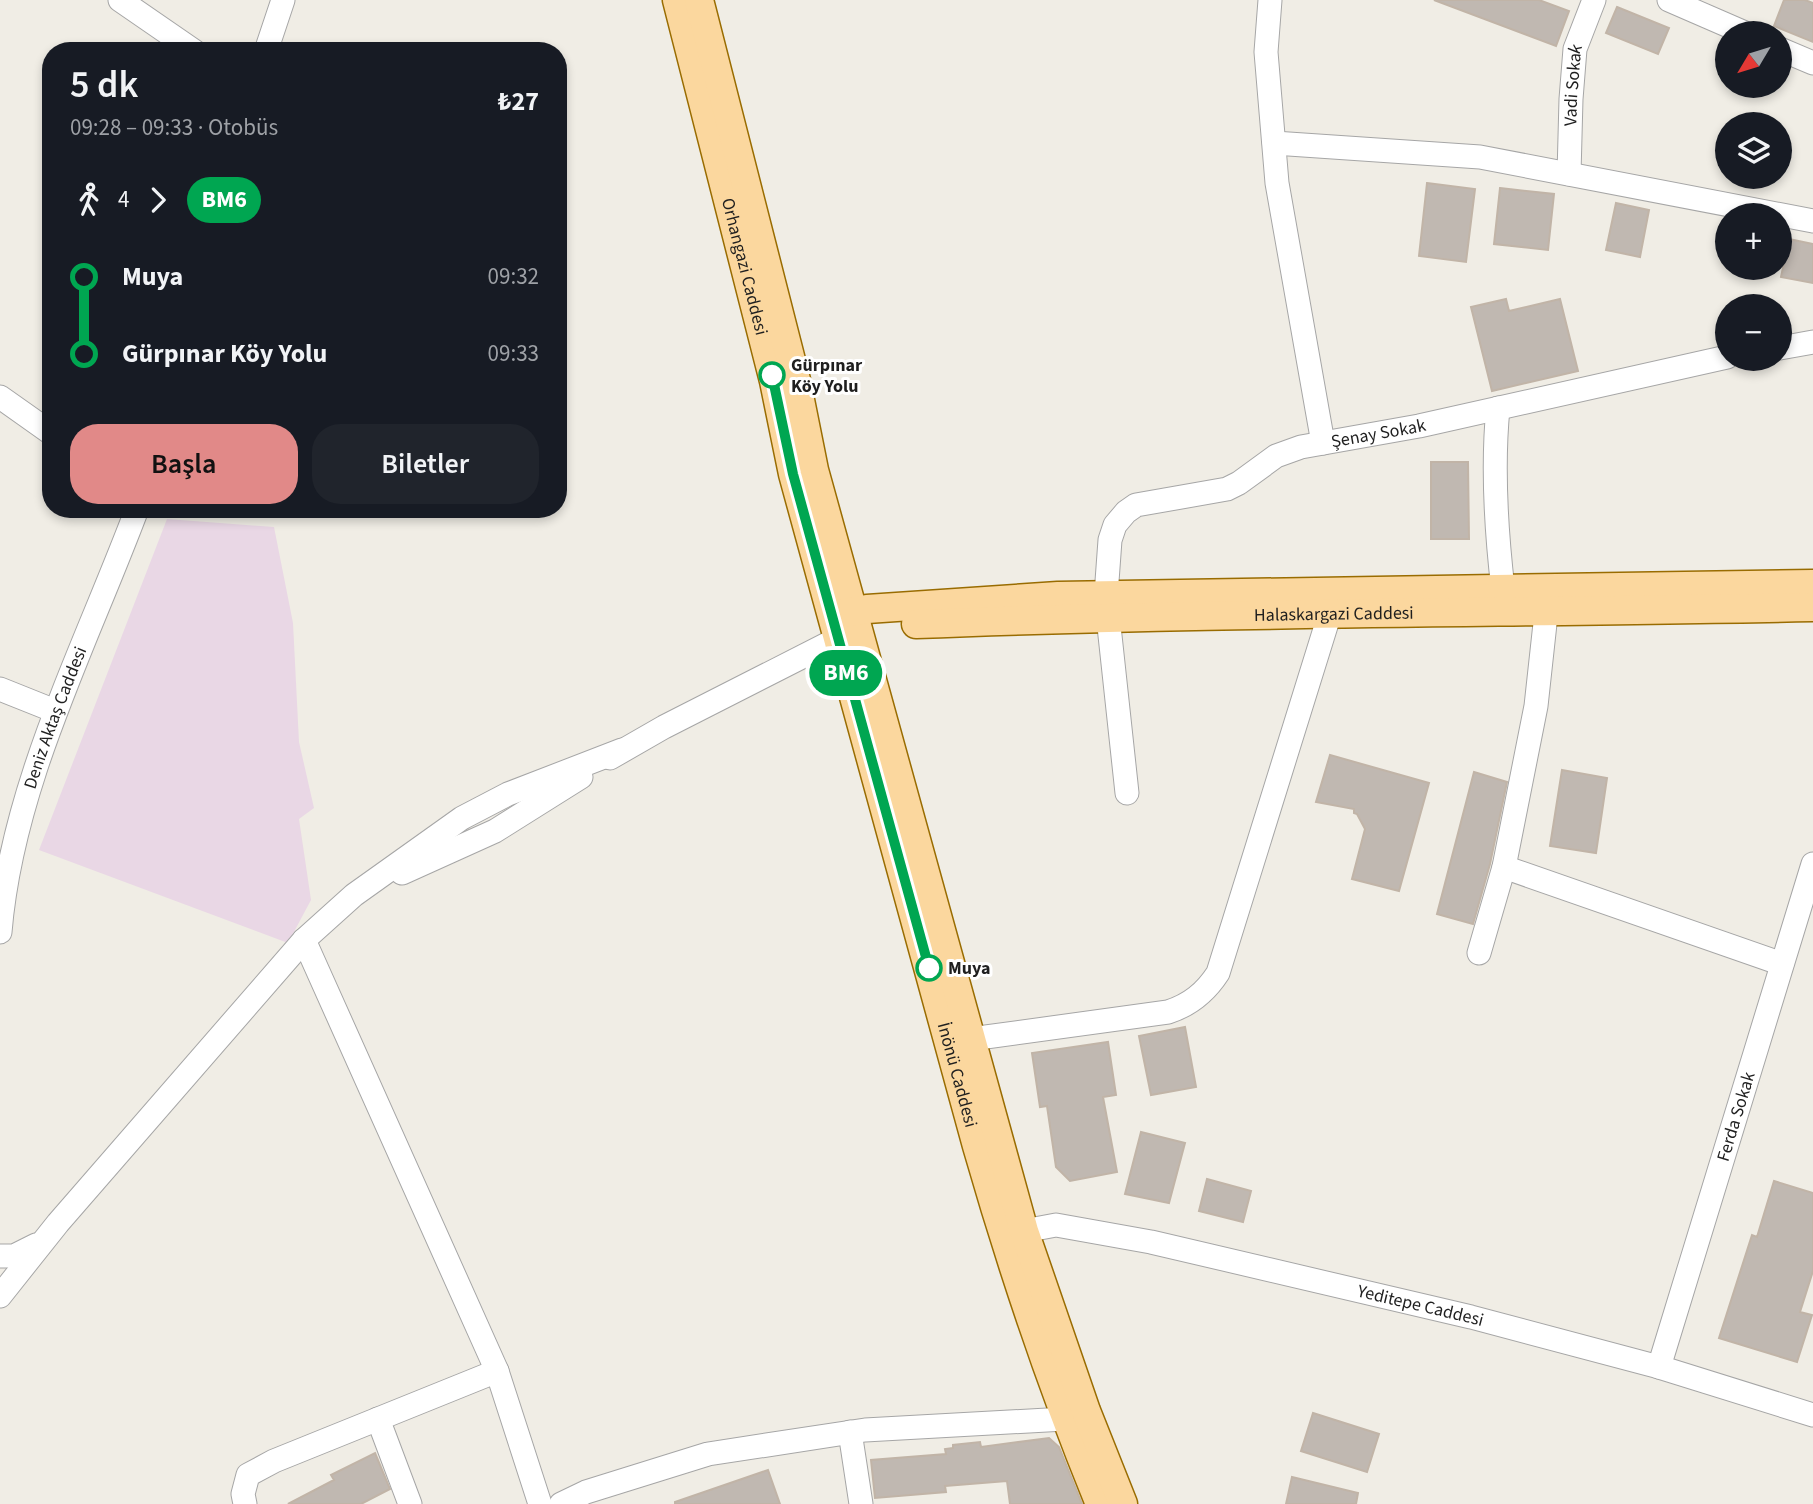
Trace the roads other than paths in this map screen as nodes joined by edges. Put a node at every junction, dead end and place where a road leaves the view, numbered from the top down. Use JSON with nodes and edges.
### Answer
{"nodes":[{"id":1,"x":120,"y":0,"type":"edge"},
{"id":2,"x":283,"y":0,"type":"edge"},
{"id":3,"x":677,"y":0,"type":"edge"},
{"id":4,"x":699,"y":0,"type":"edge"},
{"id":5,"x":1270,"y":0,"type":"edge"},
{"id":6,"x":1594,"y":0,"type":"edge"},
{"id":7,"x":1669,"y":0,"type":"edge"},
{"id":8,"x":1717,"y":21,"type":"edge"},
{"id":9,"x":181,"y":42,"type":"edge"},
{"id":10,"x":269,"y":42,"type":"edge"},
{"id":11,"x":1792,"y":54,"type":"edge"},
{"id":12,"x":1813,"y":63,"type":"edge"},
{"id":13,"x":1274,"y":143,"type":"junction"},
{"id":14,"x":1569,"y":174,"type":"junction"},
{"id":15,"x":1813,"y":220,"type":"edge"},
{"id":16,"x":746,"y":227,"type":"junction"},
{"id":17,"x":1813,"y":342,"type":"edge"},
{"id":18,"x":1792,"y":346,"type":"edge"},
{"id":19,"x":1715,"y":360,"type":"edge"},
{"id":20,"x":0,"y":397,"type":"edge"},
{"id":21,"x":1498,"y":408,"type":"junction"},
{"id":22,"x":42,"y":427,"type":"edge"},
{"id":23,"x":1323,"y":443,"type":"junction"},
{"id":24,"x":133,"y":518,"type":"edge"},
{"id":25,"x":1813,"y":584,"type":"edge"},
{"id":26,"x":1503,"y":589,"type":"junction"},
{"id":27,"x":1548,"y":600,"type":"junction"},
{"id":28,"x":1334,"y":602,"type":"junction"},
{"id":29,"x":1107,"y":606,"type":"junction"},
{"id":30,"x":1813,"y":607,"type":"edge"},
{"id":31,"x":845,"y":624,"type":"junction"},
{"id":32,"x":0,"y":690,"type":"edge"},
{"id":33,"x":55,"y":711,"type":"junction"},
{"id":34,"x":1127,"y":793,"type":"dead end"},
{"id":35,"x":1813,"y":864,"type":"edge"},
{"id":36,"x":1504,"y":867,"type":"junction"},
{"id":37,"x":0,"y":932,"type":"edge"},
{"id":38,"x":304,"y":940,"type":"junction"},
{"id":39,"x":1479,"y":953,"type":"dead end"},
{"id":40,"x":1782,"y":964,"type":"junction"},
{"id":41,"x":960,"y":1041,"type":"junction"},
{"id":42,"x":988,"y":1144,"type":"junction"},
{"id":43,"x":58,"y":1223,"type":"junction"},
{"id":44,"x":1024,"y":1231,"type":"junction"},
{"id":45,"x":0,"y":1256,"type":"edge"},
{"id":46,"x":0,"y":1296,"type":"edge"},
{"id":47,"x":1037,"y":1304,"type":"junction"},
{"id":48,"x":1659,"y":1367,"type":"junction"},
{"id":49,"x":497,"y":1371,"type":"junction"},
{"id":50,"x":1075,"y":1415,"type":"junction"},
{"id":51,"x":1813,"y":1415,"type":"edge"},
{"id":52,"x":378,"y":1419,"type":"junction"},
{"id":53,"x":850,"y":1432,"type":"junction"},
{"id":54,"x":245,"y":1504,"type":"edge"},
{"id":55,"x":410,"y":1504,"type":"edge"},
{"id":56,"x":541,"y":1504,"type":"edge"},
{"id":57,"x":561,"y":1504,"type":"edge"},
{"id":58,"x":861,"y":1504,"type":"edge"},
{"id":59,"x":1100,"y":1504,"type":"edge"},
{"id":60,"x":1123,"y":1504,"type":"edge"}],
"edges":[{"from":1,"to":9,"type":"street"},
{"from":2,"to":10,"type":"street"},
{"from":3,"to":16,"type":"main road","name":"Orhangazi Caddesi"},
{"from":4,"to":16,"type":"main road","name":"Orhangazi Caddesi"},
{"from":5,"to":13,"type":"street"},
{"from":6,"to":14,"type":"street","name":"Vadi Sokak"},
{"from":7,"to":8,"type":"street"},
{"from":11,"to":12,"type":"street"},
{"from":13,"to":14,"type":"street"},
{"from":13,"to":23,"type":"street"},
{"from":14,"to":15,"type":"street"},
{"from":16,"to":31,"type":"main road","name":"Orhangazi Caddesi"},
{"from":17,"to":18,"type":"street"},
{"from":19,"to":21,"type":"street","name":"Şenay Sokak"},
{"from":20,"to":22,"type":"street"},
{"from":21,"to":23,"type":"street","name":"Şenay Sokak"},
{"from":21,"to":26,"type":"street"},
{"from":23,"to":29,"type":"street","name":"Şenay Sokak"},
{"from":24,"to":33,"type":"street","name":"Deniz Aktaş Caddesi"},
{"from":25,"to":27,"type":"main road"},
{"from":26,"to":27,"type":"main road"},
{"from":26,"to":28,"type":"main road"},
{"from":27,"to":28,"type":"main road","name":"Halaskargazi Caddesi"},
{"from":27,"to":30,"type":"main road","name":"Halaskargazi Caddesi"},
{"from":27,"to":36,"type":"street"},
{"from":28,"to":29,"type":"main road"},
{"from":28,"to":41,"type":"street"},
{"from":29,"to":31,"type":"main road"},
{"from":29,"to":34,"type":"street","name":"Şenay Sokak"},
{"from":31,"to":38,"type":"street"},
{"from":31,"to":41,"type":"main road","name":"Orhangazi Caddesi"},
{"from":32,"to":33,"type":"street"},
{"from":33,"to":37,"type":"street","name":"Deniz Aktaş Caddesi"},
{"from":35,"to":40,"type":"street","name":"Ferda Sokak"},
{"from":36,"to":39,"type":"street"},
{"from":36,"to":40,"type":"street"},
{"from":38,"to":43,"type":"street"},
{"from":38,"to":49,"type":"street"},
{"from":40,"to":48,"type":"street","name":"Ferda Sokak"},
{"from":41,"to":42,"type":"main road","name":"Orhangazi Caddesi"},
{"from":42,"to":44,"type":"main road"},
{"from":42,"to":47,"type":"main road","name":"İnönü Caddesi"},
{"from":43,"to":45,"type":"street"},
{"from":43,"to":46,"type":"street"},
{"from":44,"to":47,"type":"main road"},
{"from":44,"to":48,"type":"street","name":"Yeditepe Caddesi"},
{"from":47,"to":50,"type":"main road"},
{"from":48,"to":51,"type":"street","name":"Yeditepe Caddesi"},
{"from":49,"to":52,"type":"street"},
{"from":49,"to":56,"type":"street"},
{"from":50,"to":53,"type":"street"},
{"from":50,"to":59,"type":"main road"},
{"from":50,"to":60,"type":"main road"},
{"from":52,"to":54,"type":"street"},
{"from":52,"to":55,"type":"street"},
{"from":53,"to":57,"type":"street"},
{"from":53,"to":58,"type":"street"}]}
